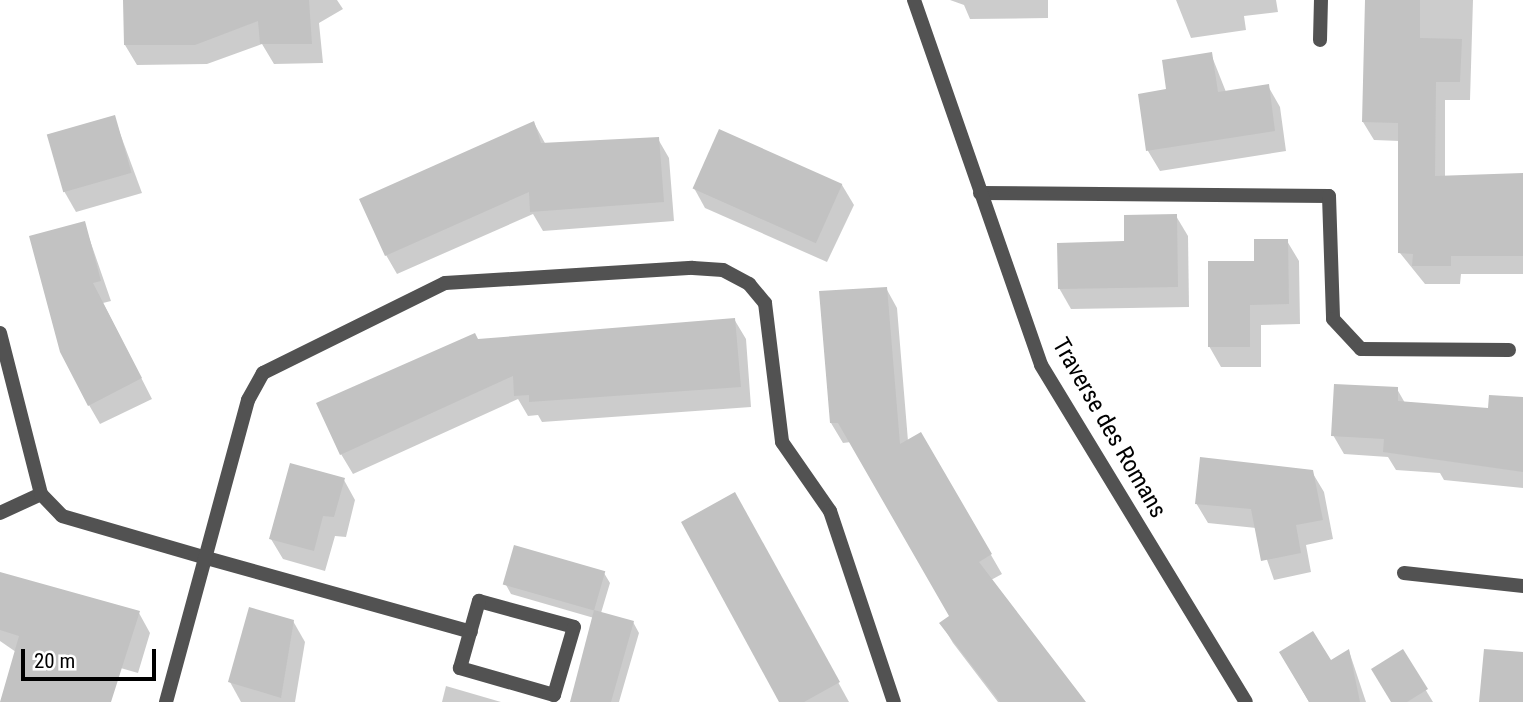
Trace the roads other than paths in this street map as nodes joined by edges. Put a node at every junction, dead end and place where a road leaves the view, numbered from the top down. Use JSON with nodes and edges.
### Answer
{"nodes":[{"id":1,"x":914,"y":0,"type":"edge"},
{"id":2,"x":1321,"y":0,"type":"edge"},
{"id":3,"x":1320,"y":40,"type":"dead end"},
{"id":4,"x":980,"y":193,"type":"junction"},
{"id":5,"x":0,"y":333,"type":"edge"},
{"id":6,"x":1509,"y":350,"type":"dead end"},
{"id":7,"x":41,"y":494,"type":"junction"},
{"id":8,"x":0,"y":513,"type":"edge"},
{"id":9,"x":203,"y":557,"type":"junction"},
{"id":10,"x":1404,"y":573,"type":"dead end"},
{"id":11,"x":1523,"y":586,"type":"edge"},
{"id":12,"x":471,"y":632,"type":"junction"},
{"id":13,"x":166,"y":702,"type":"edge"},
{"id":14,"x":894,"y":702,"type":"edge"},
{"id":15,"x":1246,"y":702,"type":"edge"}],
"edges":[{"from":1,"to":4,"type":"street","name":"Traverse des Romans"},
{"from":2,"to":3,"type":"street"},
{"from":4,"to":6,"type":"street"},
{"from":4,"to":15,"type":"street","name":"Traverse des Romans"},
{"from":5,"to":7,"type":"street"},
{"from":7,"to":8,"type":"street"},
{"from":7,"to":9,"type":"street"},
{"from":9,"to":12,"type":"street"},
{"from":9,"to":13,"type":"street"},
{"from":9,"to":14,"type":"street"},
{"from":10,"to":11,"type":"street"},
{"from":12,"to":12,"type":"street"}]}
